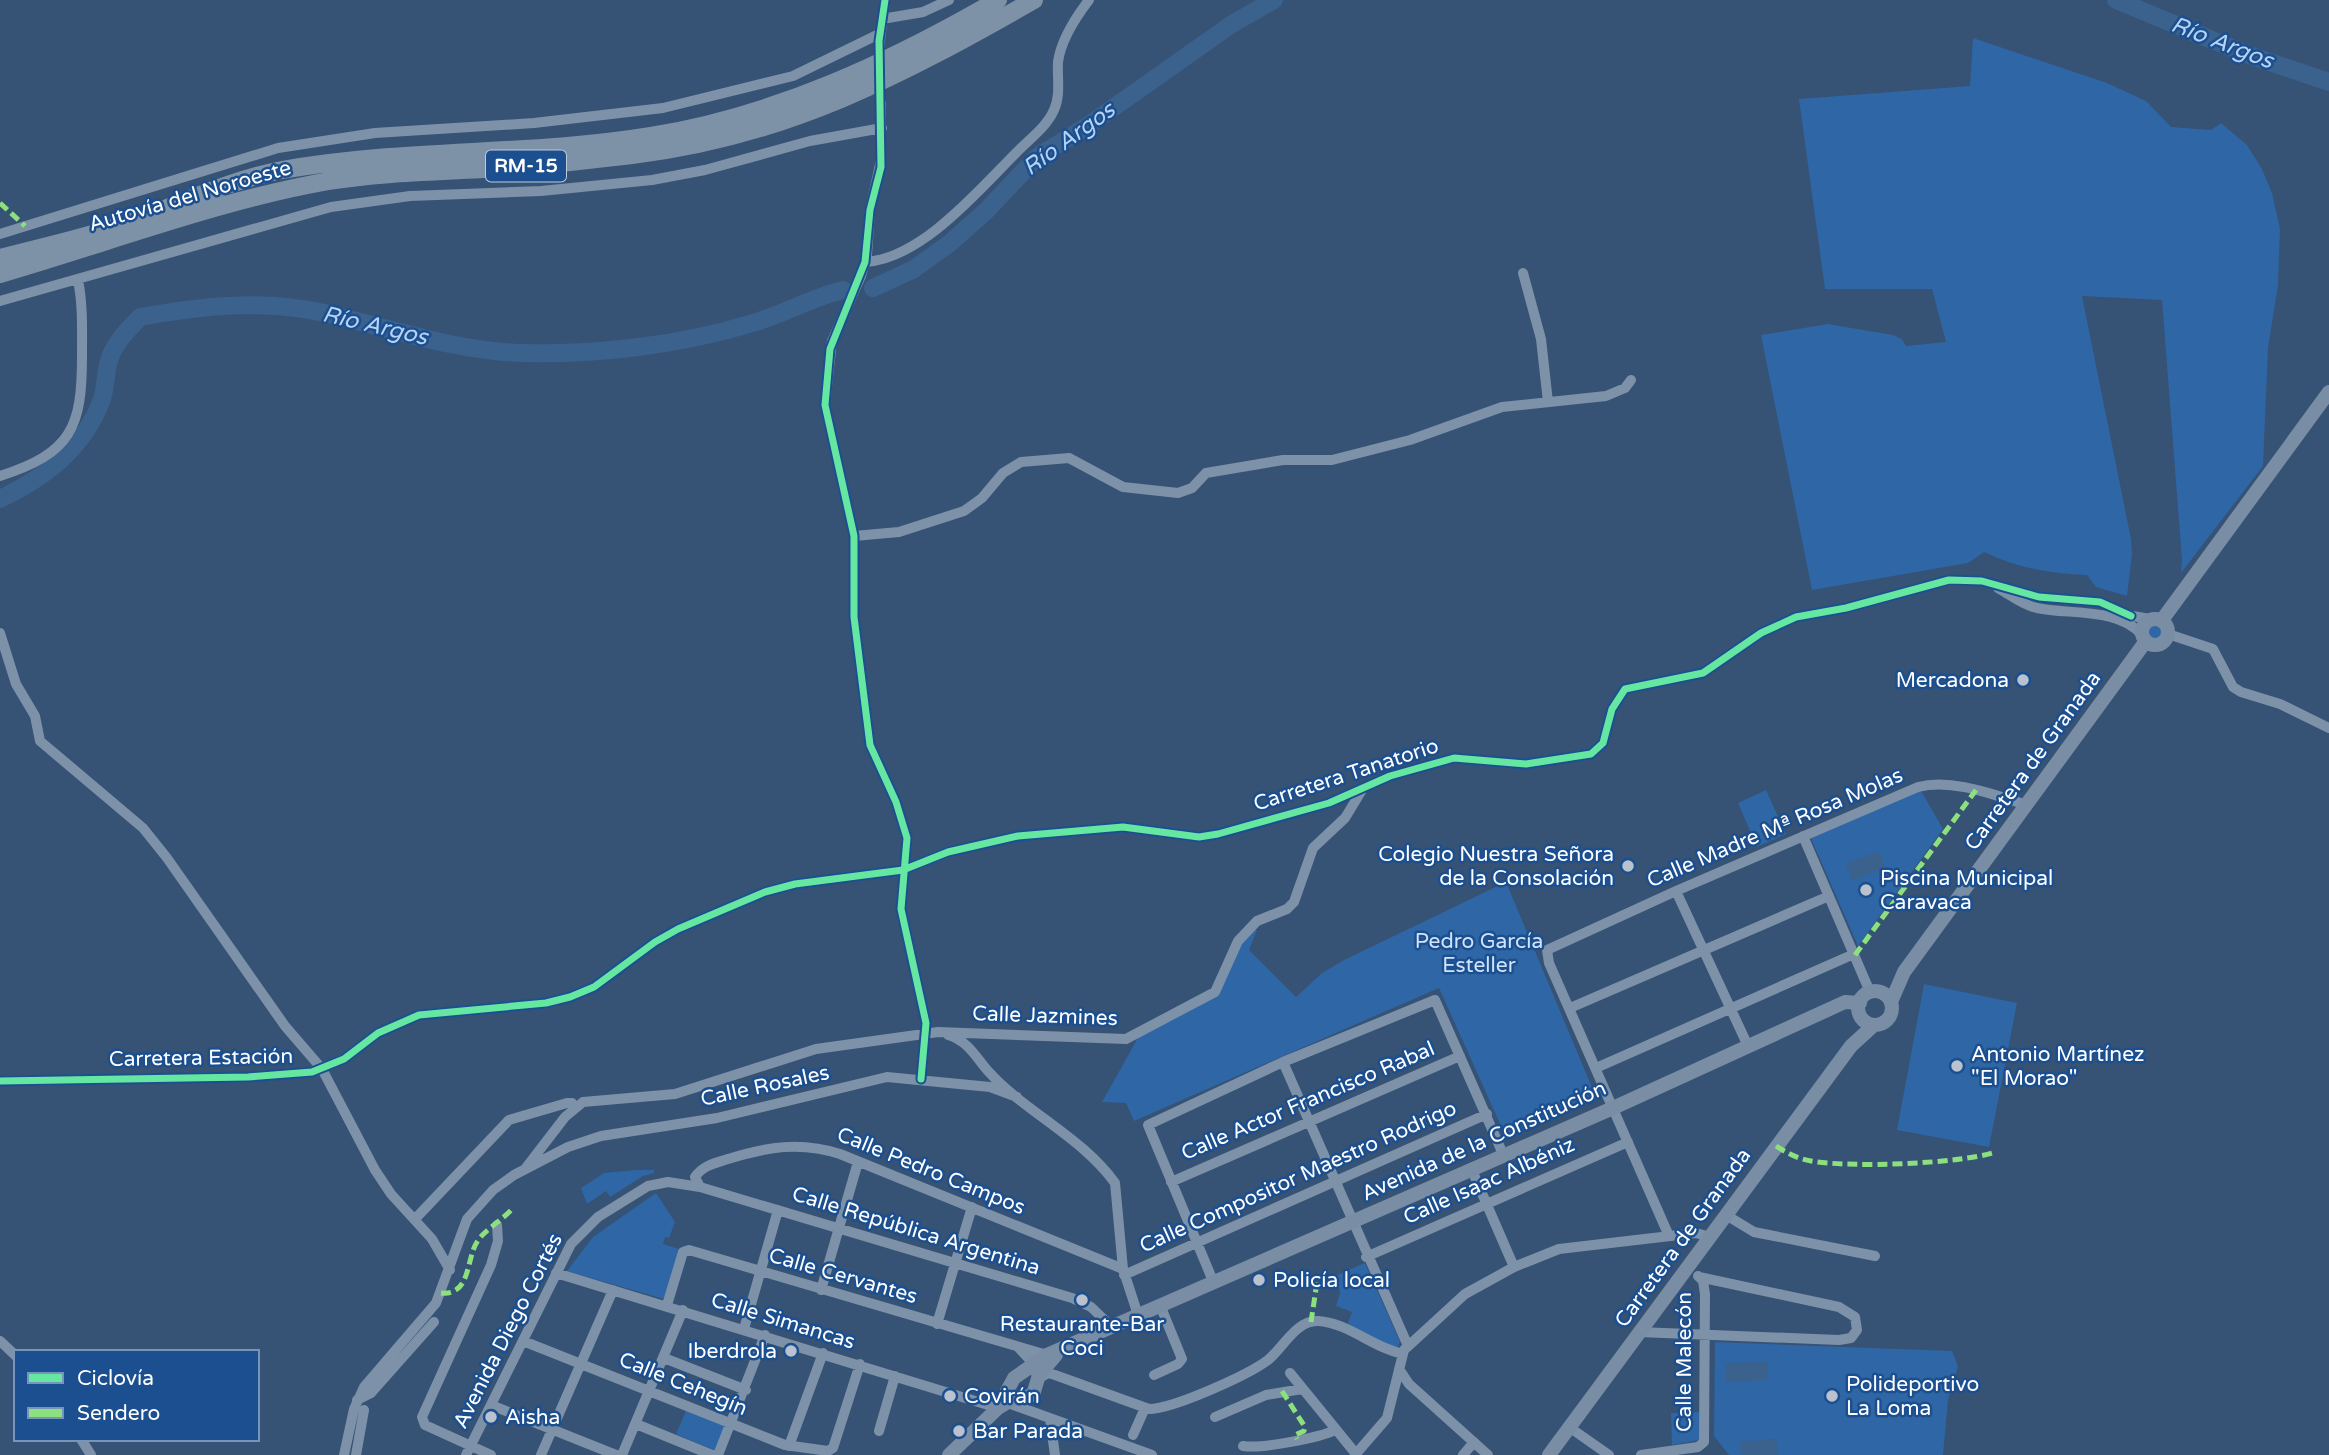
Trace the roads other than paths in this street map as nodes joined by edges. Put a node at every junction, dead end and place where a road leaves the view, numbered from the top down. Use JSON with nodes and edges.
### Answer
{"nodes":[{"id":1,"x":885,"y":0,"type":"edge"},
{"id":2,"x":949,"y":0,"type":"edge"},
{"id":3,"x":998,"y":0,"type":"edge"},
{"id":4,"x":1034,"y":0,"type":"edge"},
{"id":5,"x":1089,"y":0,"type":"edge"},
{"id":6,"x":882,"y":19,"type":"junction"},
{"id":7,"x":879,"y":34,"type":"junction"},
{"id":8,"x":879,"y":49,"type":"dead end"},
{"id":9,"x":881,"y":103,"type":"dead end"},
{"id":10,"x":882,"y":128,"type":"junction"},
{"id":11,"x":0,"y":233,"type":"edge"},
{"id":12,"x":0,"y":258,"type":"edge"},
{"id":13,"x":865,"y":262,"type":"junction"},
{"id":14,"x":1523,"y":273,"type":"dead end"},
{"id":15,"x":0,"y":274,"type":"edge"},
{"id":16,"x":78,"y":280,"type":"junction"},
{"id":17,"x":0,"y":302,"type":"edge"},
{"id":18,"x":1631,"y":380,"type":"dead end"},
{"id":19,"x":2328,"y":394,"type":"edge"},
{"id":20,"x":1548,"y":402,"type":"junction"},
{"id":21,"x":0,"y":476,"type":"edge"},
{"id":22,"x":854,"y":536,"type":"junction"},
{"id":23,"x":1992,"y":584,"type":"junction"},
{"id":24,"x":2015,"y":590,"type":"junction"},
{"id":25,"x":2066,"y":612,"type":"junction"},
{"id":26,"x":2081,"y":613,"type":"junction"},
{"id":27,"x":2131,"y":615,"type":"junction"},
{"id":28,"x":2160,"y":625,"type":"junction"},
{"id":29,"x":0,"y":634,"type":"edge"},
{"id":30,"x":2144,"y":638,"type":"junction"},
{"id":31,"x":2329,"y":728,"type":"edge"},
{"id":32,"x":1362,"y":790,"type":"junction"},
{"id":33,"x":2027,"y":805,"type":"junction"},
{"id":34,"x":1803,"y":836,"type":"junction"},
{"id":35,"x":903,"y":870,"type":"junction"},
{"id":36,"x":1676,"y":891,"type":"junction"},
{"id":37,"x":1829,"y":896,"type":"junction"},
{"id":38,"x":1704,"y":950,"type":"junction"},
{"id":39,"x":1854,"y":954,"type":"junction"},
{"id":40,"x":1869,"y":998,"type":"junction"},
{"id":41,"x":1570,"y":1008,"type":"junction"},
{"id":42,"x":1731,"y":1008,"type":"junction"},
{"id":43,"x":1868,"y":1022,"type":"junction"},
{"id":44,"x":925,"y":1028,"type":"junction"},
{"id":45,"x":938,"y":1032,"type":"junction"},
{"id":46,"x":974,"y":1032,"type":"junction"},
{"id":47,"x":1748,"y":1046,"type":"junction"},
{"id":48,"x":973,"y":1052,"type":"junction"},
{"id":49,"x":1460,"y":1056,"type":"junction"},
{"id":50,"x":1283,"y":1062,"type":"junction"},
{"id":51,"x":1596,"y":1068,"type":"junction"},
{"id":52,"x":322,"y":1069,"type":"junction"},
{"id":53,"x":988,"y":1072,"type":"junction"},
{"id":54,"x":921,"y":1079,"type":"junction"},
{"id":55,"x":0,"y":1081,"type":"edge"},
{"id":56,"x":981,"y":1086,"type":"junction"},
{"id":57,"x":1017,"y":1097,"type":"junction"},
{"id":58,"x":574,"y":1108,"type":"junction"},
{"id":59,"x":1613,"y":1108,"type":"junction"},
{"id":60,"x":1487,"y":1114,"type":"junction"},
{"id":61,"x":1309,"y":1123,"type":"junction"},
{"id":62,"x":1628,"y":1142,"type":"junction"},
{"id":63,"x":1503,"y":1154,"type":"junction"},
{"id":64,"x":858,"y":1162,"type":"junction"},
{"id":65,"x":1471,"y":1168,"type":"junction"},
{"id":66,"x":524,"y":1169,"type":"junction"},
{"id":67,"x":1171,"y":1182,"type":"junction"},
{"id":68,"x":1336,"y":1183,"type":"junction"},
{"id":69,"x":700,"y":1187,"type":"junction"},
{"id":70,"x":1486,"y":1203,"type":"junction"},
{"id":71,"x":972,"y":1207,"type":"junction"},
{"id":72,"x":778,"y":1210,"type":"junction"},
{"id":73,"x":1726,"y":1215,"type":"junction"},
{"id":74,"x":415,"y":1219,"type":"junction"},
{"id":75,"x":1352,"y":1222,"type":"junction"},
{"id":76,"x":498,"y":1225,"type":"dead end"},
{"id":77,"x":839,"y":1229,"type":"junction"},
{"id":78,"x":1669,"y":1236,"type":"junction"},
{"id":79,"x":1710,"y":1237,"type":"junction"},
{"id":80,"x":1198,"y":1242,"type":"junction"},
{"id":81,"x":1875,"y":1256,"type":"dead end"},
{"id":82,"x":1366,"y":1257,"type":"junction"},
{"id":83,"x":956,"y":1263,"type":"junction"},
{"id":84,"x":1514,"y":1267,"type":"junction"},
{"id":85,"x":450,"y":1270,"type":"junction"},
{"id":86,"x":760,"y":1272,"type":"junction"},
{"id":87,"x":1124,"y":1272,"type":"junction"},
{"id":88,"x":1693,"y":1272,"type":"junction"},
{"id":89,"x":556,"y":1273,"type":"junction"},
{"id":90,"x":1213,"y":1282,"type":"junction"},
{"id":91,"x":1709,"y":1284,"type":"junction"},
{"id":92,"x":613,"y":1290,"type":"junction"},
{"id":93,"x":821,"y":1290,"type":"junction"},
{"id":94,"x":667,"y":1305,"type":"junction"},
{"id":95,"x":1160,"y":1306,"type":"junction"},
{"id":96,"x":683,"y":1310,"type":"junction"},
{"id":97,"x":1138,"y":1315,"type":"junction"},
{"id":98,"x":434,"y":1322,"type":"dead end"},
{"id":99,"x":937,"y":1324,"type":"junction"},
{"id":100,"x":1112,"y":1327,"type":"junction"},
{"id":101,"x":744,"y":1329,"type":"junction"},
{"id":102,"x":1639,"y":1332,"type":"junction"},
{"id":103,"x":765,"y":1335,"type":"junction"},
{"id":104,"x":1705,"y":1335,"type":"junction"},
{"id":105,"x":0,"y":1341,"type":"edge"},
{"id":106,"x":523,"y":1341,"type":"junction"},
{"id":107,"x":1018,"y":1347,"type":"junction"},
{"id":108,"x":1405,"y":1350,"type":"junction"},
{"id":109,"x":823,"y":1353,"type":"junction"},
{"id":110,"x":1053,"y":1353,"type":"junction"},
{"id":111,"x":14,"y":1354,"type":"edge"},
{"id":112,"x":664,"y":1358,"type":"junction"},
{"id":113,"x":1032,"y":1362,"type":"junction"},
{"id":114,"x":582,"y":1364,"type":"junction"},
{"id":115,"x":860,"y":1364,"type":"junction"},
{"id":116,"x":1399,"y":1369,"type":"junction"},
{"id":117,"x":1290,"y":1373,"type":"dead end"},
{"id":118,"x":1153,"y":1375,"type":"dead end"},
{"id":119,"x":895,"y":1376,"type":"junction"},
{"id":120,"x":1015,"y":1378,"type":"junction"},
{"id":121,"x":1037,"y":1381,"type":"junction"},
{"id":122,"x":1302,"y":1389,"type":"junction"},
{"id":123,"x":746,"y":1390,"type":"junction"},
{"id":124,"x":650,"y":1392,"type":"junction"},
{"id":125,"x":357,"y":1400,"type":"junction"},
{"id":126,"x":491,"y":1405,"type":"junction"},
{"id":127,"x":1016,"y":1406,"type":"junction"},
{"id":128,"x":1145,"y":1408,"type":"junction"},
{"id":129,"x":365,"y":1410,"type":"dead end"},
{"id":130,"x":1215,"y":1417,"type":"dead end"},
{"id":131,"x":1050,"y":1419,"type":"junction"},
{"id":132,"x":732,"y":1423,"type":"junction"},
{"id":133,"x":636,"y":1424,"type":"junction"},
{"id":134,"x":1569,"y":1427,"type":"junction"},
{"id":135,"x":551,"y":1430,"type":"junction"},
{"id":136,"x":879,"y":1430,"type":"dead end"},
{"id":137,"x":1335,"y":1430,"type":"junction"},
{"id":138,"x":1133,"y":1435,"type":"dead end"},
{"id":139,"x":1474,"y":1442,"type":"junction"},
{"id":140,"x":789,"y":1446,"type":"junction"},
{"id":141,"x":1243,"y":1446,"type":"dead end"},
{"id":142,"x":961,"y":1450,"type":"edge"},
{"id":143,"x":468,"y":1451,"type":"edge"},
{"id":144,"x":1355,"y":1454,"type":"edge"},
{"id":145,"x":344,"y":1455,"type":"edge"},
{"id":146,"x":356,"y":1455,"type":"edge"},
{"id":147,"x":491,"y":1455,"type":"edge"},
{"id":148,"x":541,"y":1455,"type":"edge"},
{"id":149,"x":619,"y":1455,"type":"edge"},
{"id":150,"x":712,"y":1455,"type":"edge"},
{"id":151,"x":718,"y":1455,"type":"edge"},
{"id":152,"x":949,"y":1455,"type":"edge"},
{"id":153,"x":1055,"y":1455,"type":"edge"},
{"id":154,"x":1152,"y":1455,"type":"edge"},
{"id":155,"x":1463,"y":1455,"type":"edge"},
{"id":156,"x":1489,"y":1455,"type":"edge"},
{"id":157,"x":1549,"y":1455,"type":"edge"},
{"id":158,"x":1609,"y":1455,"type":"edge"},
{"id":159,"x":1641,"y":1455,"type":"edge"}],
"edges":[{"from":1,"to":6,"type":"street"},
{"from":2,"to":6,"type":"street"},
{"from":3,"to":12,"type":"highway","name":"Autovía del Noroeste","number":"RM-15"},
{"from":4,"to":15,"type":"highway","name":"Autovía del Noroeste","number":"RM-15"},
{"from":5,"to":13,"type":"street"},
{"from":6,"to":7,"type":"street"},
{"from":7,"to":8,"type":"street"},
{"from":7,"to":11,"type":"street"},
{"from":9,"to":10,"type":"street"},
{"from":10,"to":13,"type":"street"},
{"from":10,"to":16,"type":"street"},
{"from":13,"to":22,"type":"street"},
{"from":14,"to":20,"type":"street"},
{"from":16,"to":17,"type":"street"},
{"from":16,"to":21,"type":"street"},
{"from":18,"to":20,"type":"street"},
{"from":19,"to":28,"type":"main road","name":"Carretera de Granada"},
{"from":20,"to":22,"type":"street"},
{"from":22,"to":35,"type":"street"},
{"from":23,"to":24,"type":"street"},
{"from":23,"to":25,"type":"street"},
{"from":23,"to":32,"type":"street","name":"Carretera Tanatorio"},
{"from":24,"to":25,"type":"street"},
{"from":24,"to":27,"type":"street"},
{"from":25,"to":26,"type":"street"},
{"from":26,"to":27,"type":"street"},
{"from":26,"to":30,"type":"street"},
{"from":27,"to":28,"type":"street"},
{"from":28,"to":30,"type":"main road","name":"Carretera de Granada"},
{"from":28,"to":30,"type":"main road"},
{"from":28,"to":31,"type":"street"},
{"from":29,"to":52,"type":"street"},
{"from":30,"to":33,"type":"main road","name":"Carretera de Granada"},
{"from":32,"to":35,"type":"street","name":"Carretera Tanatorio"},
{"from":32,"to":46,"type":"street","name":"Calle Jazmines"},
{"from":33,"to":34,"type":"street","name":"Calle Madre Mª Rosa Molas"},
{"from":33,"to":40,"type":"main road","name":"Carretera de Granada"},
{"from":34,"to":36,"type":"street","name":"Calle Madre Mª Rosa Molas"},
{"from":34,"to":37,"type":"street"},
{"from":35,"to":44,"type":"street"},
{"from":35,"to":52,"type":"street","name":"Carretera Estación"},
{"from":36,"to":38,"type":"street"},
{"from":36,"to":41,"type":"street","name":"Calle Madre Mª Rosa Molas"},
{"from":37,"to":38,"type":"street"},
{"from":37,"to":39,"type":"street"},
{"from":38,"to":41,"type":"street"},
{"from":38,"to":42,"type":"street"},
{"from":39,"to":40,"type":"street"},
{"from":39,"to":42,"type":"street"},
{"from":40,"to":43,"type":"main road"},
{"from":40,"to":43,"type":"main road","name":"Carretera de Granada"},
{"from":40,"to":47,"type":"main road","name":"Avenida de la Constitución"},
{"from":41,"to":51,"type":"street"},
{"from":42,"to":47,"type":"street"},
{"from":42,"to":51,"type":"street"},
{"from":43,"to":73,"type":"main road","name":"Carretera de Granada"},
{"from":44,"to":45,"type":"street","name":"Calle Jazmines"},
{"from":44,"to":54,"type":"street"},
{"from":44,"to":58,"type":"street","name":"Calle Jazmines"},
{"from":45,"to":46,"type":"street","name":"Calle Jazmines"},
{"from":45,"to":48,"type":"street"},
{"from":46,"to":48,"type":"street"},
{"from":47,"to":59,"type":"main road","name":"Avenida de la Constitución"},
{"from":48,"to":53,"type":"street"},
{"from":49,"to":50,"type":"street"},
{"from":49,"to":60,"type":"street"},
{"from":49,"to":61,"type":"street","name":"Calle Actor Francisco Rabal"},
{"from":50,"to":61,"type":"street"},
{"from":50,"to":67,"type":"street"},
{"from":51,"to":59,"type":"street"},
{"from":52,"to":55,"type":"street","name":"Carretera Estación"},
{"from":52,"to":74,"type":"street"},
{"from":53,"to":56,"type":"street"},
{"from":53,"to":57,"type":"street"},
{"from":54,"to":56,"type":"street","name":"Calle Rosales"},
{"from":54,"to":66,"type":"street","name":"Calle Rosales"},
{"from":56,"to":57,"type":"street","name":"Calle Rosales"},
{"from":57,"to":87,"type":"street"},
{"from":58,"to":66,"type":"street"},
{"from":58,"to":74,"type":"street","name":"Calle Jazmines"},
{"from":59,"to":62,"type":"street"},
{"from":59,"to":63,"type":"main road","name":"Avenida de la Constitución"},
{"from":60,"to":63,"type":"street"},
{"from":60,"to":68,"type":"street","name":"Calle Compositor Maestro Rodrigo"},
{"from":61,"to":67,"type":"street","name":"Calle Actor Francisco Rabal"},
{"from":61,"to":68,"type":"street"},
{"from":62,"to":70,"type":"street","name":"Calle Isaac Albéniz"},
{"from":62,"to":78,"type":"street"},
{"from":63,"to":65,"type":"main road","name":"Avenida de la Constitución"},
{"from":64,"to":69,"type":"street","name":"Calle Pedro Campos"},
{"from":64,"to":71,"type":"street","name":"Calle Pedro Campos"},
{"from":64,"to":77,"type":"street"},
{"from":65,"to":70,"type":"street"},
{"from":65,"to":75,"type":"main road","name":"Avenida de la Constitución"},
{"from":66,"to":85,"type":"street"},
{"from":67,"to":80,"type":"street"},
{"from":68,"to":75,"type":"street"},
{"from":68,"to":80,"type":"street","name":"Calle Compositor Maestro Rodrigo"},
{"from":69,"to":72,"type":"street","name":"Calle República Argentina"},
{"from":69,"to":89,"type":"street","name":"Avenida Diego Cortés"},
{"from":70,"to":82,"type":"street","name":"Calle Isaac Albéniz"},
{"from":70,"to":84,"type":"street"},
{"from":71,"to":83,"type":"street"},
{"from":71,"to":87,"type":"street","name":"Calle Pedro Campos"},
{"from":72,"to":77,"type":"street","name":"Calle República Argentina"},
{"from":72,"to":86,"type":"street"},
{"from":73,"to":79,"type":"main road","name":"Carretera de Granada"},
{"from":73,"to":81,"type":"street"},
{"from":74,"to":85,"type":"street"},
{"from":75,"to":82,"type":"street"},
{"from":75,"to":90,"type":"main road","name":"Avenida de la Constitución"},
{"from":76,"to":143,"type":"street"},
{"from":77,"to":83,"type":"street","name":"Calle República Argentina"},
{"from":77,"to":93,"type":"street"},
{"from":78,"to":79,"type":"street"},
{"from":78,"to":84,"type":"street"},
{"from":79,"to":88,"type":"main road","name":"Carretera de Granada"},
{"from":80,"to":87,"type":"street","name":"Calle Compositor Maestro Rodrigo"},
{"from":80,"to":90,"type":"street"},
{"from":82,"to":108,"type":"street"},
{"from":83,"to":99,"type":"street"},
{"from":83,"to":100,"type":"street","name":"Calle República Argentina"},
{"from":84,"to":108,"type":"street"},
{"from":85,"to":125,"type":"street"},
{"from":86,"to":93,"type":"street","name":"Calle Cervantes"},
{"from":86,"to":94,"type":"street","name":"Calle Cervantes"},
{"from":86,"to":101,"type":"street"},
{"from":87,"to":97,"type":"street"},
{"from":88,"to":91,"type":"street"},
{"from":88,"to":102,"type":"main road","name":"Carretera de Granada"},
{"from":89,"to":92,"type":"street","name":"Calle Simancas"},
{"from":89,"to":106,"type":"street","name":"Avenida Diego Cortés"},
{"from":90,"to":95,"type":"main road","name":"Avenida de la Constitución"},
{"from":91,"to":104,"type":"street","name":"Calle Malecón"},
{"from":91,"to":104,"type":"street"},
{"from":92,"to":94,"type":"street","name":"Calle Simancas"},
{"from":92,"to":114,"type":"street"},
{"from":93,"to":99,"type":"street","name":"Calle Cervantes"},
{"from":94,"to":96,"type":"street","name":"Calle Simancas"},
{"from":95,"to":97,"type":"main road","name":"Avenida de la Constitución"},
{"from":95,"to":118,"type":"street"},
{"from":96,"to":101,"type":"street","name":"Calle Simancas"},
{"from":96,"to":112,"type":"street"},
{"from":97,"to":100,"type":"main road","name":"Avenida de la Constitución"},
{"from":98,"to":125,"type":"street"},
{"from":99,"to":107,"type":"street","name":"Calle Cervantes"},
{"from":100,"to":110,"type":"main road","name":"Avenida de la Constitución"},
{"from":101,"to":103,"type":"street","name":"Calle Simancas"},
{"from":102,"to":104,"type":"street"},
{"from":102,"to":134,"type":"main road","name":"Carretera de Granada"},
{"from":103,"to":109,"type":"street","name":"Calle Simancas"},
{"from":103,"to":123,"type":"street"},
{"from":104,"to":159,"type":"street","name":"Calle Malecón"},
{"from":105,"to":111,"type":"street"},
{"from":106,"to":114,"type":"street","name":"Calle Cehegín"},
{"from":106,"to":126,"type":"street","name":"Avenida Diego Cortés"},
{"from":107,"to":110,"type":"street","name":"Calle Cervantes"},
{"from":107,"to":113,"type":"street"},
{"from":108,"to":116,"type":"street"},
{"from":108,"to":128,"type":"street"},
{"from":109,"to":115,"type":"street","name":"Calle Simancas"},
{"from":109,"to":140,"type":"street"},
{"from":110,"to":113,"type":"main road","name":"Avenida de la Constitución"},
{"from":110,"to":121,"type":"main road"},
{"from":112,"to":123,"type":"street"},
{"from":112,"to":124,"type":"street"},
{"from":113,"to":120,"type":"main road","name":"Avenida de la Constitución"},
{"from":113,"to":121,"type":"street"},
{"from":114,"to":124,"type":"street","name":"Calle Cehegín"},
{"from":114,"to":135,"type":"street"},
{"from":115,"to":119,"type":"street","name":"Calle Simancas"},
{"from":115,"to":140,"type":"street","name":"Calle Cehegín"},
{"from":116,"to":139,"type":"street"},
{"from":116,"to":144,"type":"street"},
{"from":117,"to":122,"type":"street"},
{"from":119,"to":127,"type":"street","name":"Calle Simancas"},
{"from":119,"to":136,"type":"street"},
{"from":120,"to":121,"type":"main road"},
{"from":120,"to":127,"type":"main road","name":"Avenida de la Constitución"},
{"from":120,"to":127,"type":"main road"},
{"from":121,"to":127,"type":"main road"},
{"from":121,"to":128,"type":"street"},
{"from":122,"to":130,"type":"street"},
{"from":122,"to":137,"type":"street"},
{"from":123,"to":132,"type":"street"},
{"from":124,"to":132,"type":"street","name":"Calle Cehegín"},
{"from":124,"to":133,"type":"street"},
{"from":125,"to":145,"type":"street"},
{"from":126,"to":135,"type":"street"},
{"from":126,"to":143,"type":"street","name":"Avenida Diego Cortés"},
{"from":127,"to":131,"type":"street","name":"Calle Simancas"},
{"from":127,"to":142,"type":"main road"},
{"from":128,"to":138,"type":"street"},
{"from":129,"to":146,"type":"street"},
{"from":131,"to":153,"type":"street"},
{"from":131,"to":154,"type":"street","name":"Calle Simancas"},
{"from":132,"to":140,"type":"street","name":"Calle Cehegín"},
{"from":132,"to":151,"type":"street"},
{"from":133,"to":149,"type":"street"},
{"from":133,"to":150,"type":"street"},
{"from":134,"to":157,"type":"main road","name":"Carretera de Granada"},
{"from":134,"to":158,"type":"street"},
{"from":135,"to":148,"type":"street"},
{"from":135,"to":149,"type":"street"},
{"from":137,"to":141,"type":"street"},
{"from":137,"to":144,"type":"street"},
{"from":139,"to":155,"type":"street"},
{"from":139,"to":156,"type":"street"},
{"from":142,"to":152,"type":"main road"},
{"from":143,"to":147,"type":"street"}]}
